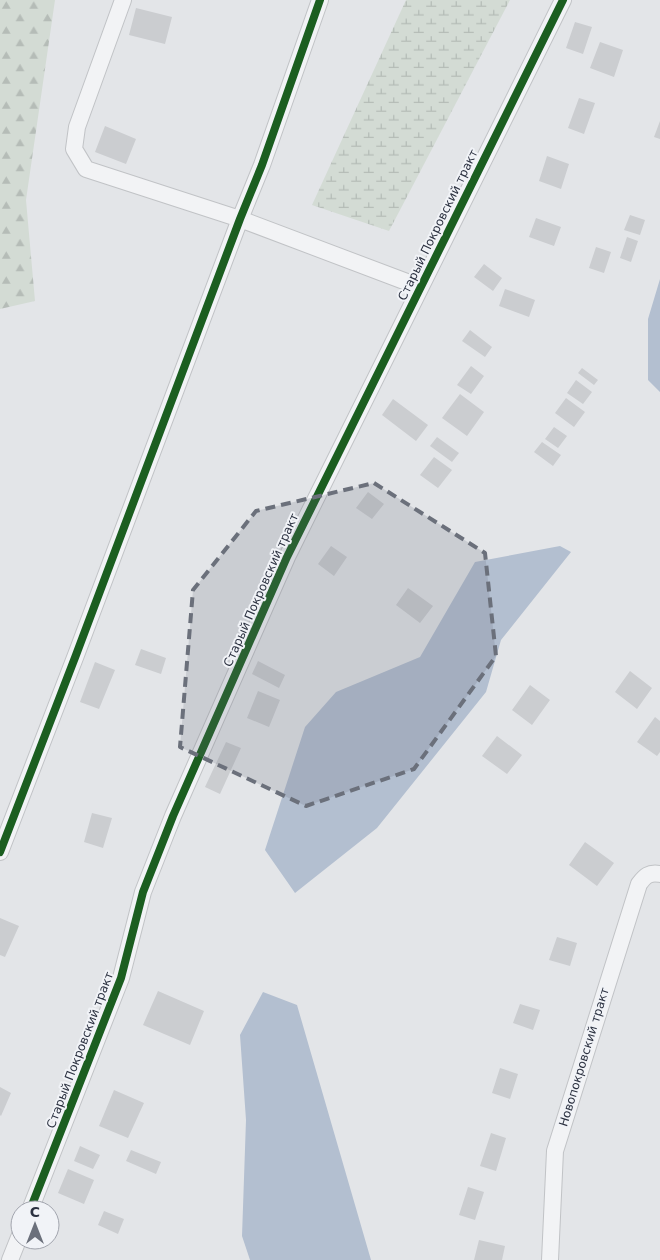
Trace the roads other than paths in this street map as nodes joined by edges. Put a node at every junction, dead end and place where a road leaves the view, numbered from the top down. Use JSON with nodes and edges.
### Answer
{"nodes":[{"id":1,"x":123,"y":0,"type":"edge"},
{"id":2,"x":320,"y":0,"type":"edge"},
{"id":3,"x":563,"y":0,"type":"edge"},
{"id":4,"x":240,"y":219,"type":"junction"},
{"id":5,"x":420,"y":287,"type":"junction"},
{"id":6,"x":0,"y":852,"type":"edge"},
{"id":7,"x":660,"y":874,"type":"edge"},
{"id":8,"x":34,"y":1200,"type":"edge"},
{"id":9,"x":550,"y":1260,"type":"edge"}],
"edges":[{"from":1,"to":4,"type":"street"},
{"from":2,"to":4,"type":"street"},
{"from":3,"to":5,"type":"street","name":"Старый Покровский тракт"},
{"from":4,"to":5,"type":"street"},
{"from":4,"to":6,"type":"street"},
{"from":5,"to":8,"type":"street","name":"Старый Покровский тракт"},
{"from":7,"to":9,"type":"street","name":"Новопокровский тракт"}]}
